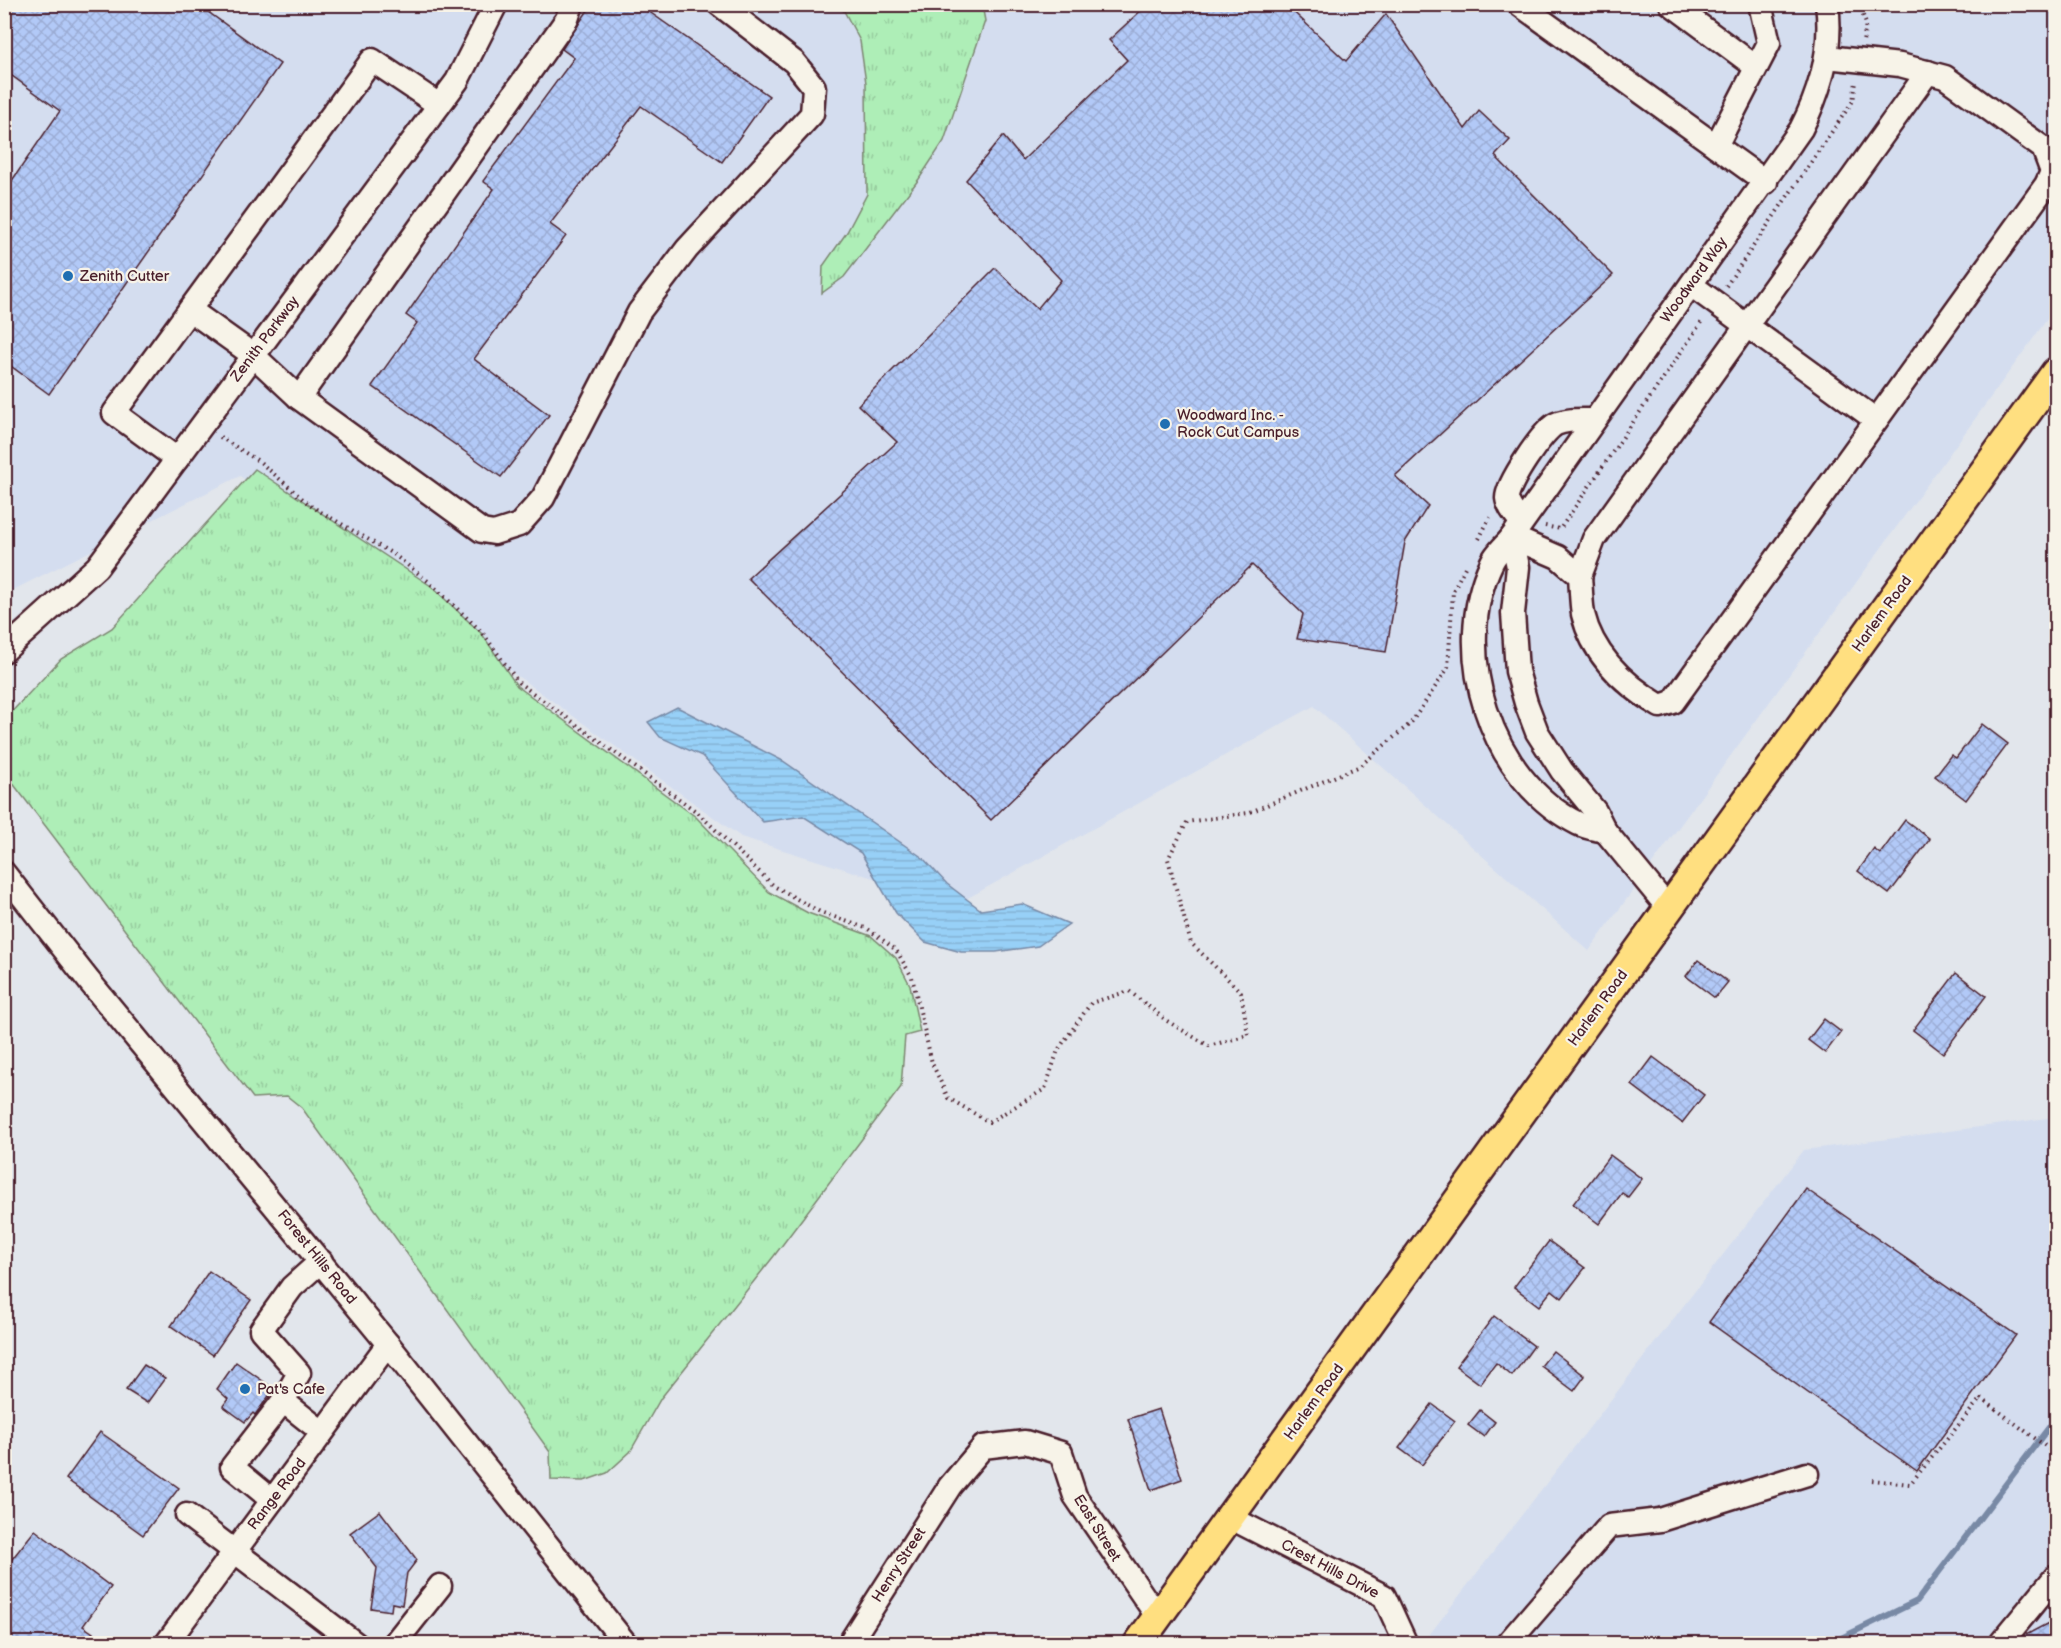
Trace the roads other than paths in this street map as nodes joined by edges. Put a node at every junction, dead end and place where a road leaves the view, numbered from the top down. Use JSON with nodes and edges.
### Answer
{"nodes":[{"id":1,"x":496,"y":4,"type":"edge"},
{"id":2,"x":572,"y":4,"type":"edge"},
{"id":3,"x":719,"y":4,"type":"edge"},
{"id":4,"x":1519,"y":4,"type":"edge"},
{"id":5,"x":1671,"y":4,"type":"edge"},
{"id":6,"x":1760,"y":4,"type":"edge"},
{"id":7,"x":1827,"y":4,"type":"edge"},
{"id":8,"x":1827,"y":57,"type":"junction"},
{"id":9,"x":1756,"y":67,"type":"junction"},
{"id":10,"x":1928,"y":72,"type":"junction"},
{"id":11,"x":439,"y":105,"type":"junction"},
{"id":12,"x":1716,"y":146,"type":"junction"},
{"id":13,"x":1766,"y":182,"type":"junction"},
{"id":14,"x":1691,"y":285,"type":"junction"},
{"id":15,"x":190,"y":310,"type":"junction"},
{"id":16,"x":1748,"y":327,"type":"junction"},
{"id":17,"x":253,"y":355,"type":"junction"},
{"id":18,"x":2056,"y":372,"type":"edge"},
{"id":19,"x":299,"y":398,"type":"junction"},
{"id":20,"x":1593,"y":420,"type":"junction"},
{"id":21,"x":1876,"y":420,"type":"junction"},
{"id":22,"x":177,"y":459,"type":"junction"},
{"id":23,"x":1517,"y":530,"type":"junction"},
{"id":24,"x":1580,"y":576,"type":"junction"},
{"id":25,"x":4,"y":651,"type":"edge"},
{"id":26,"x":1605,"y":831,"type":"junction"},
{"id":27,"x":4,"y":873,"type":"edge"},
{"id":28,"x":1669,"y":909,"type":"junction"},
{"id":29,"x":321,"y":1261,"type":"junction"},
{"id":30,"x":388,"y":1344,"type":"junction"},
{"id":31,"x":283,"y":1401,"type":"junction"},
{"id":32,"x":322,"y":1432,"type":"junction"},
{"id":33,"x":1807,"y":1474,"type":"dead end"},
{"id":34,"x":950,"y":1486,"type":"joint"},
{"id":35,"x":272,"y":1500,"type":"junction"},
{"id":36,"x":187,"y":1515,"type":"dead end"},
{"id":37,"x":1231,"y":1518,"type":"junction"},
{"id":38,"x":234,"y":1551,"type":"junction"},
{"id":39,"x":2056,"y":1576,"type":"edge"},
{"id":40,"x":440,"y":1586,"type":"dead end"},
{"id":41,"x":1157,"y":1616,"type":"junction"},
{"id":42,"x":166,"y":1644,"type":"edge"},
{"id":43,"x":356,"y":1644,"type":"edge"},
{"id":44,"x":394,"y":1644,"type":"edge"},
{"id":45,"x":626,"y":1644,"type":"edge"},
{"id":46,"x":849,"y":1644,"type":"edge"},
{"id":47,"x":1138,"y":1644,"type":"edge"},
{"id":48,"x":1406,"y":1644,"type":"edge"},
{"id":49,"x":1507,"y":1644,"type":"edge"},
{"id":50,"x":2000,"y":1644,"type":"edge"}],
"edges":[{"from":1,"to":11,"type":"street","name":"Zenith Parkway"},
{"from":2,"to":19,"type":"street"},
{"from":3,"to":19,"type":"street"},
{"from":4,"to":12,"type":"street"},
{"from":5,"to":9,"type":"street"},
{"from":6,"to":9,"type":"street"},
{"from":7,"to":8,"type":"street","name":"Woodward Way"},
{"from":8,"to":10,"type":"street"},
{"from":8,"to":13,"type":"street","name":"Woodward Way"},
{"from":9,"to":12,"type":"street"},
{"from":10,"to":16,"type":"street"},
{"from":10,"to":21,"type":"street"},
{"from":11,"to":15,"type":"street"},
{"from":11,"to":17,"type":"street","name":"Zenith Parkway"},
{"from":12,"to":13,"type":"street"},
{"from":13,"to":14,"type":"street","name":"Woodward Way"},
{"from":14,"to":16,"type":"street"},
{"from":14,"to":20,"type":"street","name":"Woodward Way"},
{"from":15,"to":17,"type":"street"},
{"from":15,"to":22,"type":"street"},
{"from":16,"to":21,"type":"street"},
{"from":16,"to":24,"type":"street"},
{"from":17,"to":19,"type":"street"},
{"from":17,"to":22,"type":"street","name":"Zenith Parkway"},
{"from":18,"to":28,"type":"main road","name":"Harlem Road"},
{"from":20,"to":23,"type":"street","name":"Woodward Way"},
{"from":20,"to":23,"type":"street"},
{"from":21,"to":24,"type":"street"},
{"from":22,"to":25,"type":"street","name":"Zenith Parkway"},
{"from":23,"to":24,"type":"street"},
{"from":23,"to":26,"type":"street"},
{"from":23,"to":26,"type":"street","name":"Woodward Way"},
{"from":26,"to":28,"type":"street"},
{"from":27,"to":29,"type":"street","name":"Forest Hills Road"},
{"from":28,"to":37,"type":"main road","name":"Harlem Road"},
{"from":29,"to":30,"type":"street","name":"Forest Hills Road"},
{"from":29,"to":31,"type":"street"},
{"from":30,"to":32,"type":"street","name":"Range Road"},
{"from":30,"to":45,"type":"street","name":"Forest Hills Road"},
{"from":31,"to":32,"type":"street"},
{"from":31,"to":35,"type":"street"},
{"from":32,"to":35,"type":"street","name":"Range Road"},
{"from":33,"to":49,"type":"street"},
{"from":34,"to":41,"type":"street","name":"East Street"},
{"from":34,"to":46,"type":"street","name":"Henry Street"},
{"from":35,"to":38,"type":"street","name":"Range Road"},
{"from":36,"to":38,"type":"street"},
{"from":37,"to":41,"type":"main road","name":"Harlem Road"},
{"from":37,"to":48,"type":"street","name":"Crest Hills Drive"},
{"from":38,"to":42,"type":"street","name":"Range Road"},
{"from":38,"to":43,"type":"street"},
{"from":39,"to":50,"type":"street"},
{"from":40,"to":44,"type":"street"},
{"from":41,"to":47,"type":"main road","name":"Harlem Road"}]}
